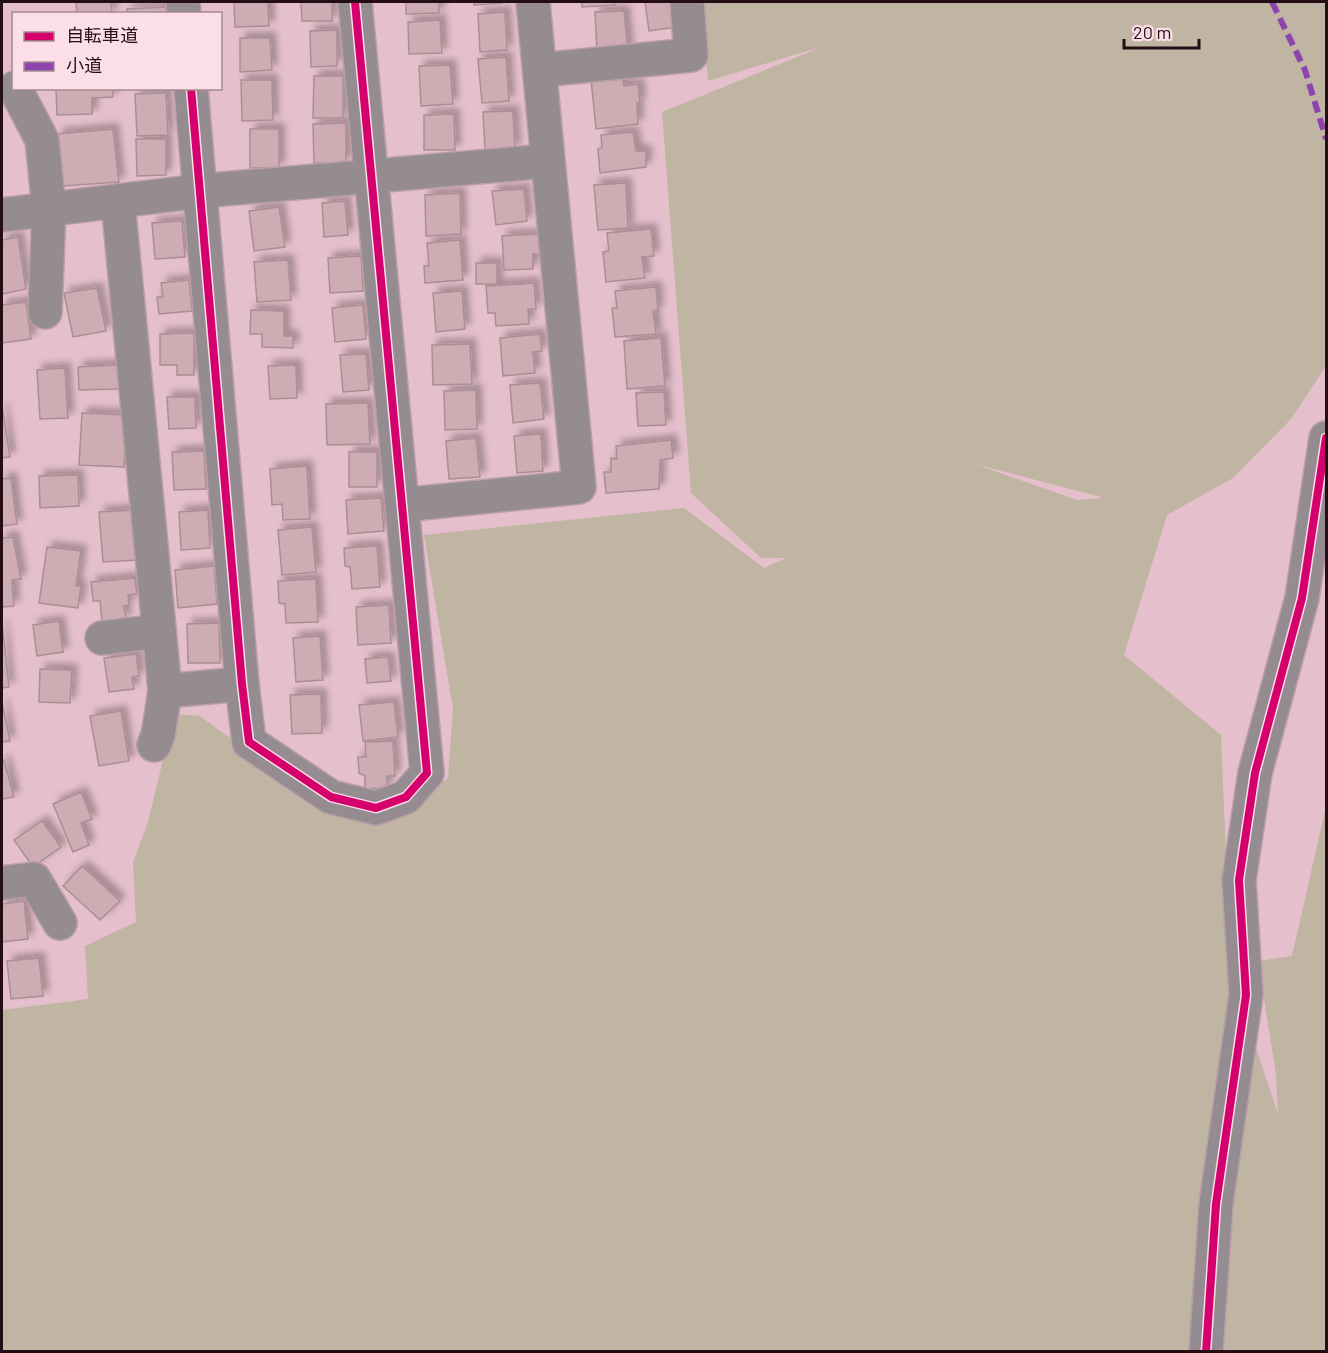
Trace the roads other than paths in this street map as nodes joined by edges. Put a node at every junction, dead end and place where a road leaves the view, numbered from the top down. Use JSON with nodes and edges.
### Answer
{"nodes":[{"id":1,"x":355,"y":2,"type":"edge"},
{"id":2,"x":533,"y":2,"type":"edge"},
{"id":3,"x":687,"y":2,"type":"edge"},
{"id":4,"x":2,"y":65,"type":"edge"},
{"id":5,"x":541,"y":70,"type":"junction"},
{"id":6,"x":12,"y":83,"type":"edge"},
{"id":7,"x":16,"y":90,"type":"edge"},
{"id":8,"x":191,"y":90,"type":"edge"},
{"id":9,"x":547,"y":161,"type":"junction"},
{"id":10,"x":370,"y":175,"type":"junction"},
{"id":11,"x":200,"y":191,"type":"junction"},
{"id":12,"x":118,"y":202,"type":"junction"},
{"id":13,"x":49,"y":208,"type":"junction"},
{"id":14,"x":2,"y":215,"type":"edge"},
{"id":15,"x":45,"y":312,"type":"dead end"},
{"id":16,"x":1326,"y":438,"type":"edge"},
{"id":17,"x":402,"y":505,"type":"junction"},
{"id":18,"x":159,"y":631,"type":"junction"},
{"id":19,"x":102,"y":638,"type":"dead end"},
{"id":20,"x":242,"y":684,"type":"junction"},
{"id":21,"x":165,"y":691,"type":"junction"},
{"id":22,"x":153,"y":745,"type":"dead end"},
{"id":23,"x":2,"y":883,"type":"edge"},
{"id":24,"x":60,"y":923,"type":"dead end"},
{"id":25,"x":1206,"y":1352,"type":"edge"}],
"edges":[{"from":1,"to":10,"type":"street"},
{"from":2,"to":5,"type":"street"},
{"from":3,"to":5,"type":"street"},
{"from":4,"to":6,"type":"street"},
{"from":5,"to":9,"type":"street"},
{"from":7,"to":13,"type":"street"},
{"from":8,"to":11,"type":"street"},
{"from":9,"to":10,"type":"street"},
{"from":9,"to":17,"type":"street"},
{"from":10,"to":11,"type":"street"},
{"from":10,"to":17,"type":"street"},
{"from":11,"to":12,"type":"street"},
{"from":11,"to":20,"type":"street"},
{"from":12,"to":13,"type":"street"},
{"from":12,"to":18,"type":"street"},
{"from":13,"to":14,"type":"street"},
{"from":13,"to":15,"type":"street"},
{"from":16,"to":25,"type":"street"},
{"from":17,"to":20,"type":"street"},
{"from":18,"to":19,"type":"street"},
{"from":18,"to":21,"type":"street"},
{"from":20,"to":21,"type":"street"},
{"from":21,"to":22,"type":"street"},
{"from":23,"to":24,"type":"street"}]}
